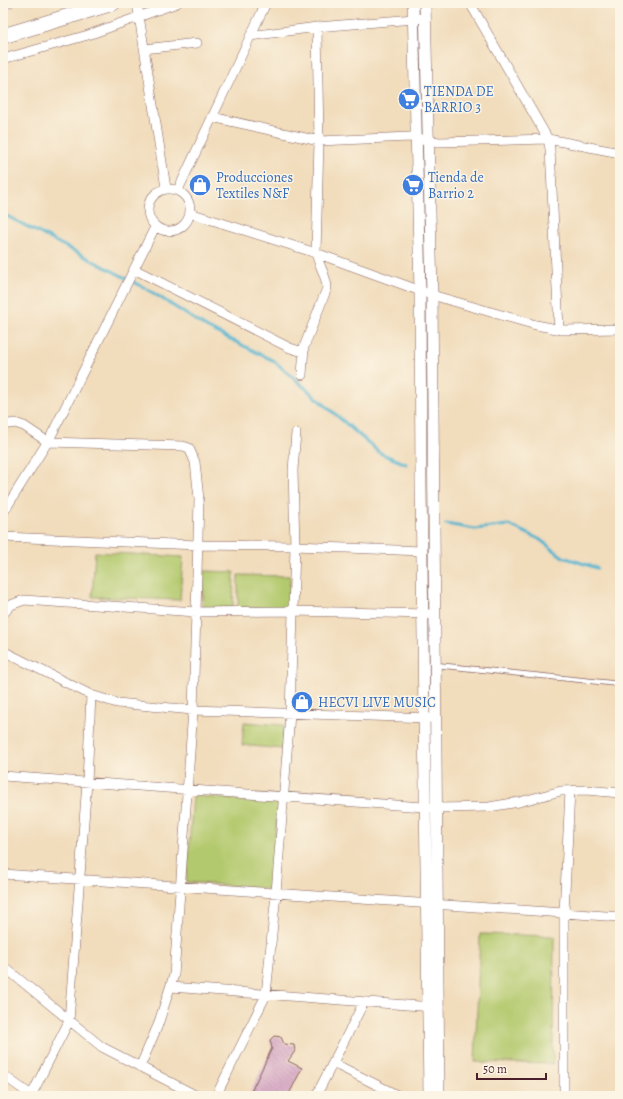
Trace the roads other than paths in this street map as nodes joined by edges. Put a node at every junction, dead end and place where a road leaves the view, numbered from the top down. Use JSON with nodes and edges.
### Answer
{"nodes":[{"id":1,"x":9,"y":3,"type":"edge"},
{"id":2,"x":114,"y":3,"type":"edge"},
{"id":3,"x":137,"y":3,"type":"edge"},
{"id":4,"x":177,"y":3,"type":"edge"},
{"id":5,"x":266,"y":3,"type":"edge"},
{"id":6,"x":413,"y":3,"type":"edge"},
{"id":7,"x":425,"y":3,"type":"edge"},
{"id":8,"x":470,"y":3,"type":"edge"},
{"id":9,"x":3,"y":5,"type":"edge"},
{"id":10,"x":139,"y":17,"type":"junction"},
{"id":11,"x":426,"y":18,"type":"junction"},
{"id":12,"x":413,"y":19,"type":"junction"},
{"id":13,"x":317,"y":27,"type":"junction"},
{"id":14,"x":3,"y":36,"type":"edge"},
{"id":15,"x":250,"y":36,"type":"junction"},
{"id":16,"x":197,"y":43,"type":"dead end"},
{"id":17,"x":144,"y":49,"type":"junction"},
{"id":18,"x":3,"y":59,"type":"edge"},
{"id":19,"x":212,"y":117,"type":"junction"},
{"id":20,"x":416,"y":138,"type":"junction"},
{"id":21,"x":548,"y":139,"type":"junction"},
{"id":22,"x":428,"y":140,"type":"junction"},
{"id":23,"x":319,"y":141,"type":"junction"},
{"id":24,"x":620,"y":153,"type":"edge"},
{"id":25,"x":166,"y":188,"type":"junction"},
{"id":26,"x":178,"y":190,"type":"junction"},
{"id":27,"x":190,"y":213,"type":"junction"},
{"id":28,"x":155,"y":227,"type":"junction"},
{"id":29,"x":316,"y":254,"type":"junction"},
{"id":30,"x":134,"y":269,"type":"junction"},
{"id":31,"x":420,"y":291,"type":"junction"},
{"id":32,"x":432,"y":295,"type":"junction"},
{"id":33,"x":559,"y":329,"type":"junction"},
{"id":34,"x":620,"y":329,"type":"edge"},
{"id":35,"x":304,"y":352,"type":"junction"},
{"id":36,"x":302,"y":375,"type":"dead end"},
{"id":37,"x":3,"y":425,"type":"edge"},
{"id":38,"x":296,"y":433,"type":"dead end"},
{"id":39,"x":48,"y":442,"type":"junction"},
{"id":40,"x":3,"y":514,"type":"edge"},
{"id":41,"x":3,"y":537,"type":"edge"},
{"id":42,"x":198,"y":546,"type":"junction"},
{"id":43,"x":295,"y":546,"type":"junction"},
{"id":44,"x":422,"y":551,"type":"junction"},
{"id":45,"x":293,"y":611,"type":"junction"},
{"id":46,"x":196,"y":612,"type":"junction"},
{"id":47,"x":3,"y":614,"type":"edge"},
{"id":48,"x":428,"y":614,"type":"junction"},
{"id":49,"x":3,"y":651,"type":"edge"},
{"id":50,"x":434,"y":665,"type":"junction"},
{"id":51,"x":620,"y":684,"type":"edge"},
{"id":52,"x":91,"y":695,"type":"junction"},
{"id":53,"x":193,"y":710,"type":"junction"},
{"id":54,"x":290,"y":714,"type":"junction"},
{"id":55,"x":430,"y":718,"type":"junction"},
{"id":56,"x":3,"y":776,"type":"edge"},
{"id":57,"x":86,"y":782,"type":"junction"},
{"id":58,"x":186,"y":789,"type":"junction"},
{"id":59,"x":570,"y":791,"type":"junction"},
{"id":60,"x":620,"y":793,"type":"edge"},
{"id":61,"x":282,"y":797,"type":"junction"},
{"id":62,"x":425,"y":808,"type":"junction"},
{"id":63,"x":437,"y":808,"type":"junction"},
{"id":64,"x":3,"y":874,"type":"edge"},
{"id":65,"x":80,"y":880,"type":"junction"},
{"id":66,"x":180,"y":886,"type":"junction"},
{"id":67,"x":276,"y":893,"type":"junction"},
{"id":68,"x":426,"y":904,"type":"junction"},
{"id":69,"x":437,"y":905,"type":"junction"},
{"id":70,"x":564,"y":912,"type":"junction"},
{"id":71,"x":620,"y":917,"type":"edge"},
{"id":72,"x":3,"y":966,"type":"edge"},
{"id":73,"x":171,"y":987,"type":"junction"},
{"id":74,"x":266,"y":995,"type":"junction"},
{"id":75,"x":364,"y":1002,"type":"junction"},
{"id":76,"x":433,"y":1007,"type":"junction"},
{"id":77,"x":69,"y":1021,"type":"junction"},
{"id":78,"x":333,"y":1063,"type":"junction"},
{"id":79,"x":140,"y":1067,"type":"junction"},
{"id":80,"x":3,"y":1075,"type":"edge"},
{"id":81,"x":31,"y":1096,"type":"edge"},
{"id":82,"x":197,"y":1096,"type":"edge"},
{"id":83,"x":216,"y":1096,"type":"edge"},
{"id":84,"x":316,"y":1096,"type":"edge"},
{"id":85,"x":399,"y":1096,"type":"edge"},
{"id":86,"x":429,"y":1096,"type":"edge"},
{"id":87,"x":440,"y":1096,"type":"edge"},
{"id":88,"x":564,"y":1096,"type":"edge"}],
"edges":[{"from":1,"to":9,"type":"street"},
{"from":2,"to":14,"type":"highway"},
{"from":3,"to":10,"type":"street"},
{"from":4,"to":10,"type":"street"},
{"from":5,"to":15,"type":"street"},
{"from":6,"to":12,"type":"street"},
{"from":7,"to":11,"type":"street"},
{"from":8,"to":21,"type":"street"},
{"from":10,"to":17,"type":"street"},
{"from":10,"to":18,"type":"street"},
{"from":11,"to":12,"type":"street"},
{"from":11,"to":22,"type":"street"},
{"from":12,"to":13,"type":"street"},
{"from":12,"to":20,"type":"street"},
{"from":13,"to":15,"type":"street"},
{"from":13,"to":23,"type":"street"},
{"from":15,"to":19,"type":"street"},
{"from":16,"to":17,"type":"street"},
{"from":17,"to":25,"type":"street"},
{"from":19,"to":23,"type":"street"},
{"from":19,"to":26,"type":"street"},
{"from":20,"to":22,"type":"street"},
{"from":20,"to":23,"type":"street"},
{"from":20,"to":31,"type":"street"},
{"from":21,"to":22,"type":"street"},
{"from":21,"to":24,"type":"street"},
{"from":21,"to":33,"type":"street"},
{"from":22,"to":32,"type":"street"},
{"from":23,"to":29,"type":"street"},
{"from":25,"to":26,"type":"street"},
{"from":25,"to":28,"type":"street"},
{"from":26,"to":27,"type":"street"},
{"from":27,"to":28,"type":"street"},
{"from":27,"to":29,"type":"street"},
{"from":28,"to":30,"type":"street"},
{"from":29,"to":31,"type":"street"},
{"from":29,"to":35,"type":"street"},
{"from":30,"to":35,"type":"street"},
{"from":30,"to":39,"type":"street"},
{"from":31,"to":32,"type":"street"},
{"from":31,"to":44,"type":"street"},
{"from":32,"to":33,"type":"street"},
{"from":32,"to":48,"type":"street"},
{"from":33,"to":34,"type":"street"},
{"from":35,"to":36,"type":"street"},
{"from":37,"to":39,"type":"street"},
{"from":38,"to":43,"type":"street"},
{"from":39,"to":40,"type":"street"},
{"from":39,"to":42,"type":"street"},
{"from":41,"to":42,"type":"street"},
{"from":42,"to":43,"type":"street"},
{"from":42,"to":46,"type":"street"},
{"from":43,"to":44,"type":"street"},
{"from":43,"to":45,"type":"street"},
{"from":44,"to":48,"type":"street"},
{"from":45,"to":46,"type":"street"},
{"from":45,"to":48,"type":"street"},
{"from":45,"to":54,"type":"street"},
{"from":46,"to":47,"type":"street"},
{"from":46,"to":53,"type":"street"},
{"from":48,"to":50,"type":"street"},
{"from":48,"to":55,"type":"street"},
{"from":49,"to":52,"type":"street"},
{"from":50,"to":51,"type":"lane"},
{"from":50,"to":55,"type":"street"},
{"from":52,"to":53,"type":"street"},
{"from":52,"to":57,"type":"street"},
{"from":53,"to":54,"type":"street"},
{"from":53,"to":58,"type":"street"},
{"from":54,"to":55,"type":"street"},
{"from":54,"to":61,"type":"street"},
{"from":55,"to":62,"type":"street"},
{"from":55,"to":63,"type":"street"},
{"from":56,"to":57,"type":"street"},
{"from":57,"to":58,"type":"street"},
{"from":57,"to":65,"type":"street"},
{"from":58,"to":61,"type":"street"},
{"from":58,"to":66,"type":"street"},
{"from":59,"to":60,"type":"street"},
{"from":59,"to":63,"type":"street"},
{"from":59,"to":70,"type":"street"},
{"from":61,"to":62,"type":"street"},
{"from":61,"to":67,"type":"street"},
{"from":62,"to":63,"type":"street"},
{"from":62,"to":68,"type":"street"},
{"from":63,"to":69,"type":"street"},
{"from":64,"to":65,"type":"street"},
{"from":65,"to":66,"type":"street"},
{"from":65,"to":77,"type":"street"},
{"from":66,"to":67,"type":"street"},
{"from":66,"to":73,"type":"street"},
{"from":67,"to":68,"type":"street"},
{"from":67,"to":74,"type":"street"},
{"from":68,"to":69,"type":"street"},
{"from":68,"to":76,"type":"street"},
{"from":69,"to":70,"type":"street"},
{"from":69,"to":76,"type":"street"},
{"from":70,"to":71,"type":"street"},
{"from":70,"to":88,"type":"street"},
{"from":72,"to":77,"type":"street"},
{"from":73,"to":74,"type":"street"},
{"from":73,"to":79,"type":"street"},
{"from":74,"to":75,"type":"street"},
{"from":74,"to":83,"type":"street"},
{"from":75,"to":76,"type":"street"},
{"from":75,"to":78,"type":"street"},
{"from":76,"to":86,"type":"street"},
{"from":76,"to":87,"type":"street"},
{"from":77,"to":79,"type":"street"},
{"from":77,"to":81,"type":"street"},
{"from":78,"to":84,"type":"street"},
{"from":78,"to":85,"type":"street"},
{"from":79,"to":82,"type":"street"},
{"from":80,"to":81,"type":"street"}]}
